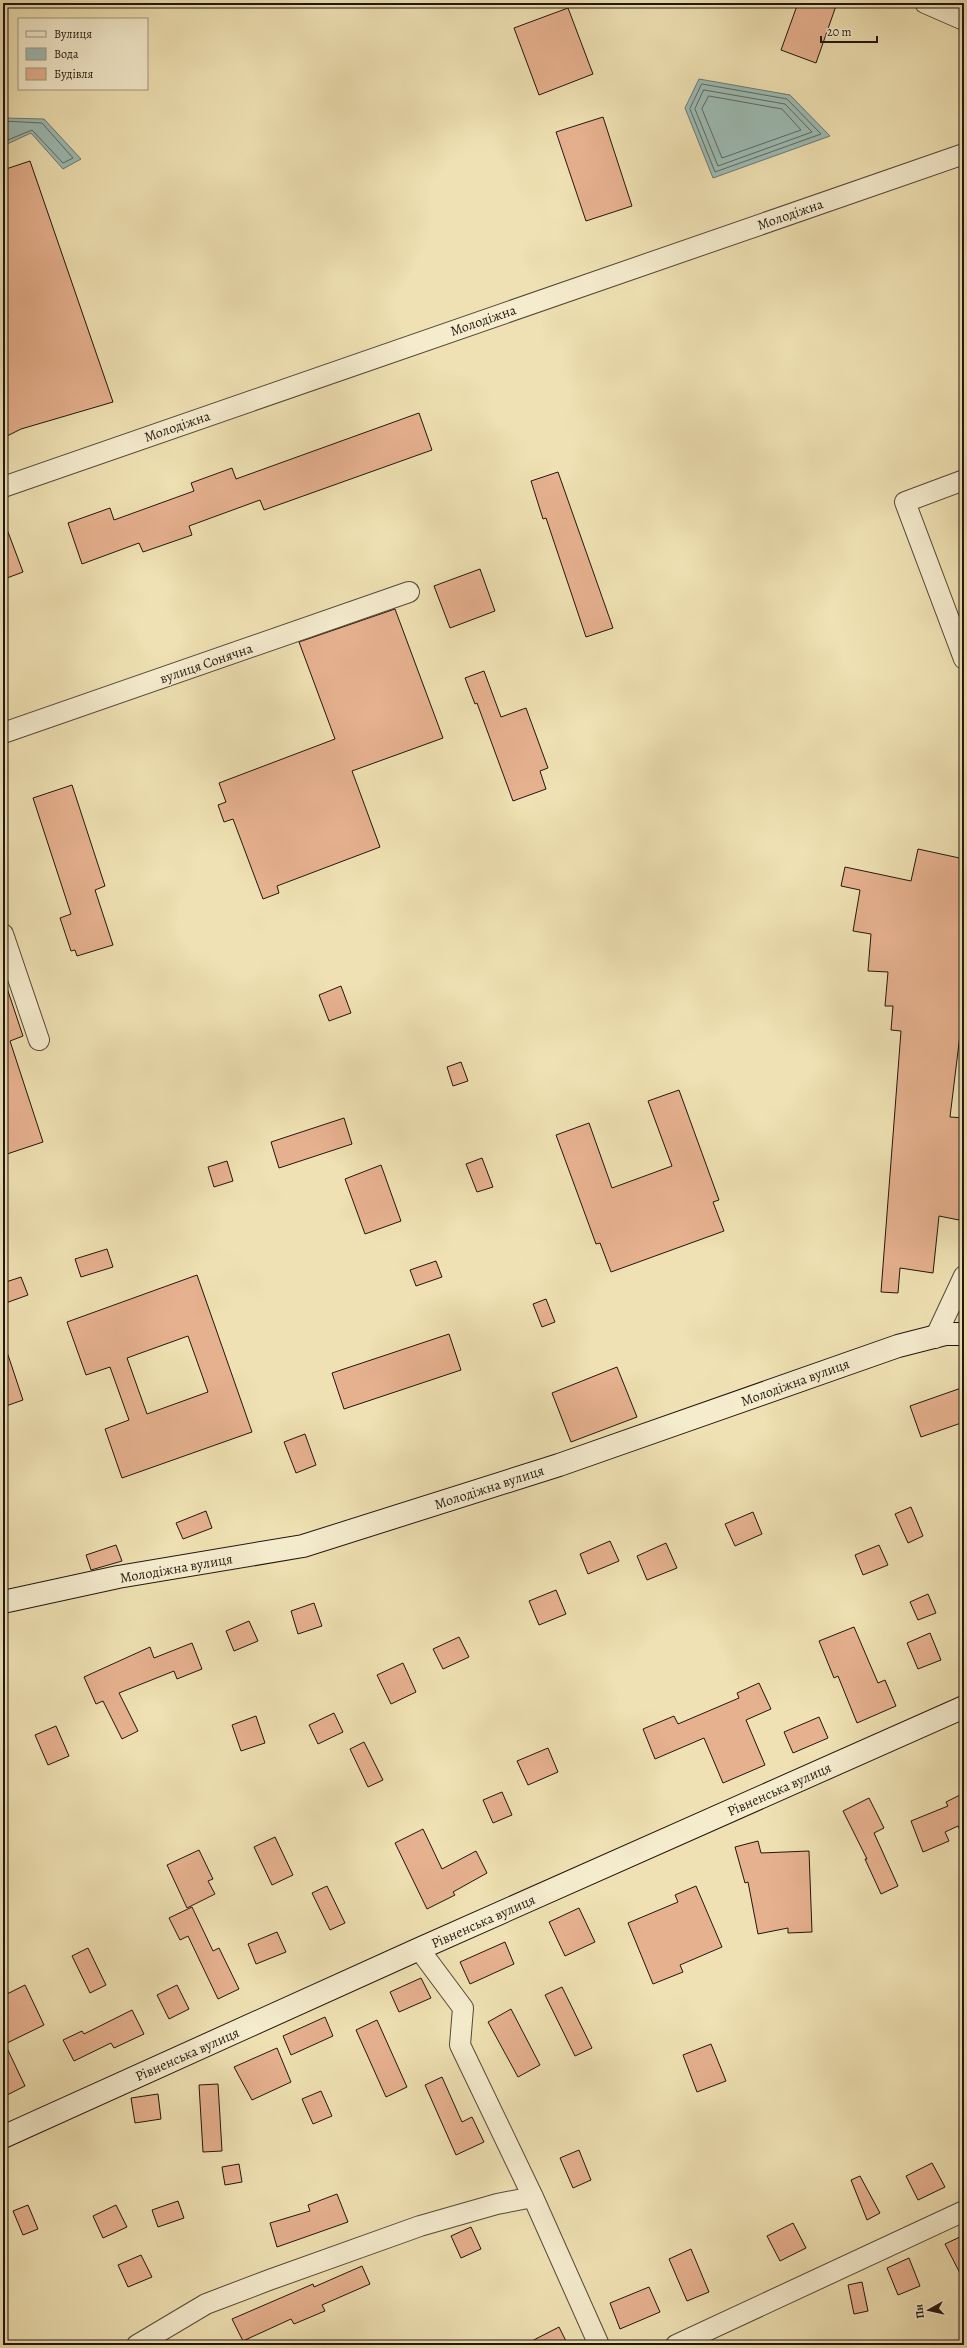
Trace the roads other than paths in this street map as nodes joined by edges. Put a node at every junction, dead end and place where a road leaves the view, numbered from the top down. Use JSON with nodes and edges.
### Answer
{"nodes":[{"id":1,"x":925,"y":3,"type":"edge"},
{"id":2,"x":964,"y":20,"type":"edge"},
{"id":3,"x":964,"y":154,"type":"edge"},
{"id":4,"x":964,"y":480,"type":"edge"},
{"id":5,"x":3,"y":487,"type":"edge"},
{"id":6,"x":409,"y":592,"type":"dead end"},
{"id":7,"x":964,"y":659,"type":"edge"},
{"id":8,"x":3,"y":733,"type":"edge"},
{"id":9,"x":3,"y":934,"type":"edge"},
{"id":10,"x":39,"y":1040,"type":"dead end"},
{"id":11,"x":964,"y":1276,"type":"edge"},
{"id":12,"x":964,"y":1334,"type":"edge"},
{"id":13,"x":934,"y":1338,"type":"junction"},
{"id":14,"x":3,"y":1602,"type":"edge"},
{"id":15,"x":964,"y":1707,"type":"edge"},
{"id":16,"x":419,"y":1949,"type":"junction"},
{"id":17,"x":3,"y":2137,"type":"edge"},
{"id":18,"x":533,"y":2197,"type":"junction"},
{"id":19,"x":964,"y":2211,"type":"edge"},
{"id":20,"x":137,"y":2345,"type":"edge"},
{"id":21,"x":599,"y":2345,"type":"edge"},
{"id":22,"x":676,"y":2345,"type":"edge"}],
"edges":[{"from":1,"to":2,"type":"street"},
{"from":3,"to":5,"type":"street","name":"Молодіжна"},
{"from":4,"to":7,"type":"street"},
{"from":6,"to":8,"type":"street","name":"вулиця Сонячна"},
{"from":9,"to":10,"type":"street"},
{"from":11,"to":13,"type":"street"},
{"from":12,"to":13,"type":"main road","name":"Молодіжна вулиця"},
{"from":13,"to":14,"type":"main road","name":"Молодіжна вулиця"},
{"from":15,"to":16,"type":"main road","name":"Рівненська вулиця"},
{"from":16,"to":17,"type":"main road","name":"Рівненська вулиця"},
{"from":16,"to":18,"type":"street"},
{"from":18,"to":20,"type":"street"},
{"from":18,"to":21,"type":"street"},
{"from":19,"to":22,"type":"street"}]}
